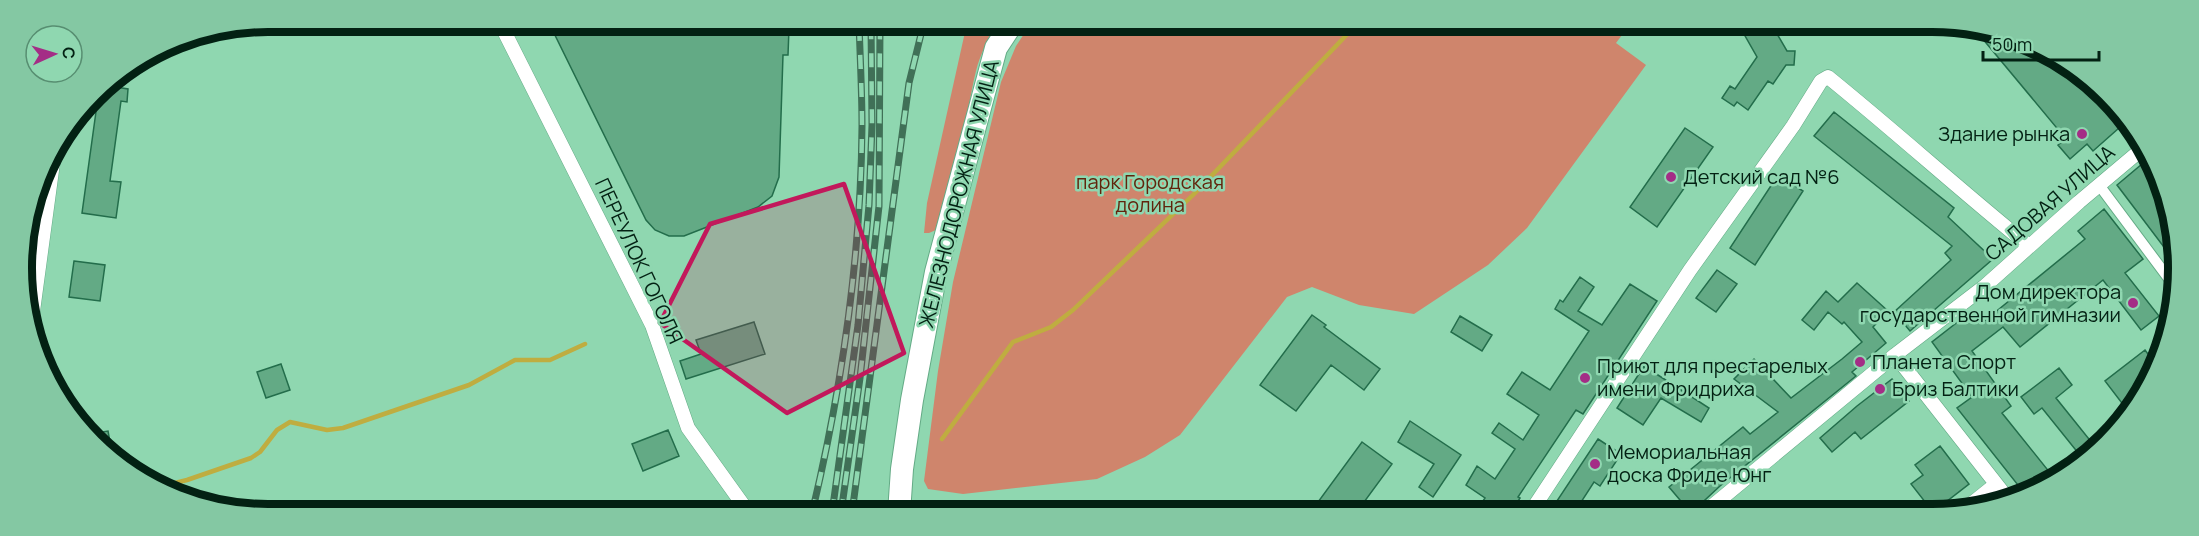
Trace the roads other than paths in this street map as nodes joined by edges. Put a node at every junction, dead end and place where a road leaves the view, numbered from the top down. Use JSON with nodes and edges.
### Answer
{"nodes":[{"id":1,"x":505,"y":32,"type":"edge"},
{"id":2,"x":1006,"y":32,"type":"edge"},
{"id":3,"x":2137,"y":153,"type":"edge"},
{"id":4,"x":52,"y":173,"type":"edge"},
{"id":5,"x":2099,"y":185,"type":"junction"},
{"id":6,"x":2029,"y":246,"type":"junction"},
{"id":7,"x":2167,"y":277,"type":"edge"},
{"id":8,"x":34,"y":301,"type":"edge"},
{"id":9,"x":1895,"y":355,"type":"junction"},
{"id":10,"x":1995,"y":485,"type":"junction"},
{"id":11,"x":2002,"y":493,"type":"edge"},
{"id":12,"x":1976,"y":500,"type":"edge"},
{"id":13,"x":743,"y":504,"type":"edge"},
{"id":14,"x":900,"y":504,"type":"edge"},
{"id":15,"x":1536,"y":504,"type":"edge"},
{"id":16,"x":1715,"y":504,"type":"edge"}],
"edges":[{"from":1,"to":13,"type":"street","name":"ПЕРЕУЛОК ГОГОЛЯ"},
{"from":2,"to":14,"type":"highway","name":"ЖЕЛЕЗНОДОРОЖНАЯ УЛИЦА"},
{"from":3,"to":5,"type":"street","name":"САДОВАЯ УЛИЦА"},
{"from":4,"to":8,"type":"street"},
{"from":5,"to":6,"type":"street","name":"САДОВАЯ УЛИЦА"},
{"from":5,"to":7,"type":"street"},
{"from":6,"to":9,"type":"street","name":"САДОВАЯ УЛИЦА"},
{"from":6,"to":15,"type":"street"},
{"from":9,"to":10,"type":"street"},
{"from":9,"to":16,"type":"street","name":"САДОВАЯ УЛИЦА"},
{"from":10,"to":11,"type":"street"},
{"from":10,"to":12,"type":"street"}]}
